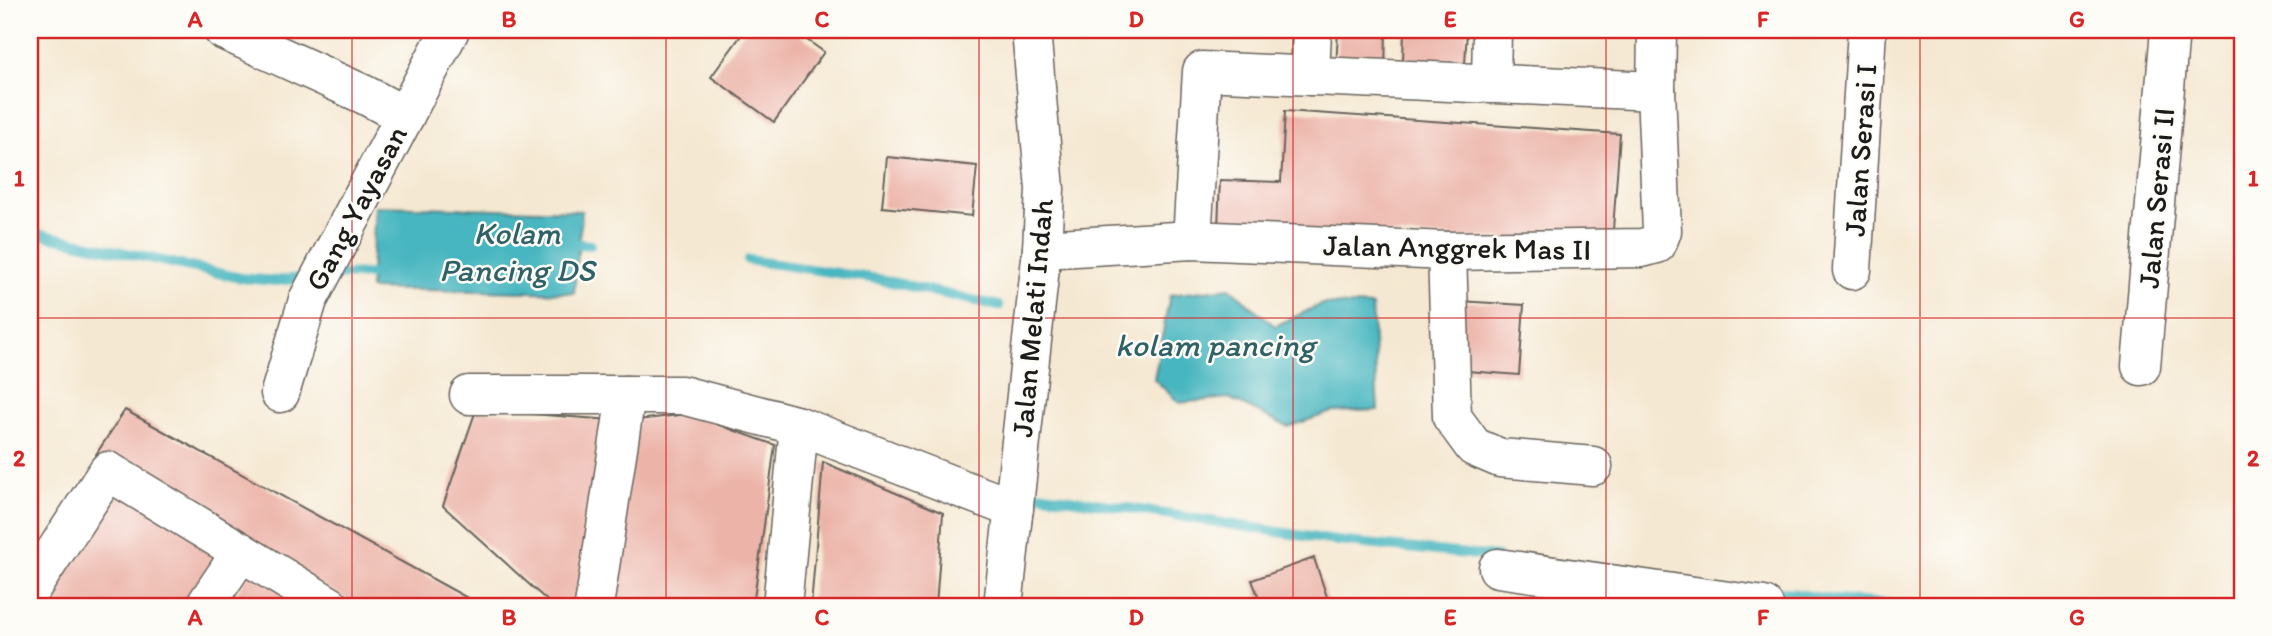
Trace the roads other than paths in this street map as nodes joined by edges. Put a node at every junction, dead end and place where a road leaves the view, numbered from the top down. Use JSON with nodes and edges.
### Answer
{"nodes":[{"id":1,"x":223,"y":30,"type":"edge"},
{"id":2,"x":450,"y":30,"type":"edge"},
{"id":3,"x":1031,"y":30,"type":"edge"},
{"id":4,"x":1312,"y":30,"type":"edge"},
{"id":5,"x":1492,"y":30,"type":"edge"},
{"id":6,"x":1657,"y":30,"type":"edge"},
{"id":7,"x":1867,"y":30,"type":"edge"},
{"id":8,"x":2170,"y":30,"type":"edge"},
{"id":9,"x":1310,"y":76,"type":"junction"},
{"id":10,"x":1491,"y":83,"type":"junction"},
{"id":11,"x":1656,"y":91,"type":"junction"},
{"id":12,"x":404,"y":116,"type":"junction"},
{"id":13,"x":1192,"y":240,"type":"junction"},
{"id":14,"x":1042,"y":249,"type":"junction"},
{"id":15,"x":1447,"y":251,"type":"junction"},
{"id":16,"x":1852,"y":270,"type":"dead end"},
{"id":17,"x":2141,"y":366,"type":"dead end"},
{"id":18,"x":280,"y":393,"type":"dead end"},
{"id":19,"x":469,"y":395,"type":"dead end"},
{"id":20,"x":626,"y":395,"type":"junction"},
{"id":21,"x":799,"y":426,"type":"junction"},
{"id":22,"x":1592,"y":466,"type":"dead end"},
{"id":23,"x":1014,"y":509,"type":"junction"},
{"id":24,"x":241,"y":552,"type":"junction"},
{"id":25,"x":1498,"y":568,"type":"dead end"},
{"id":26,"x":30,"y":590,"type":"edge"},
{"id":27,"x":1740,"y":604,"type":"edge"},
{"id":28,"x":205,"y":606,"type":"edge"},
{"id":29,"x":330,"y":606,"type":"edge"},
{"id":30,"x":594,"y":606,"type":"edge"},
{"id":31,"x":782,"y":606,"type":"edge"},
{"id":32,"x":1003,"y":606,"type":"edge"}],
"edges":[{"from":1,"to":12,"type":"street"},
{"from":2,"to":12,"type":"street","name":"Gang Yayasan"},
{"from":3,"to":14,"type":"street","name":"Jalan Melati Indah"},
{"from":4,"to":9,"type":"street"},
{"from":5,"to":10,"type":"street"},
{"from":6,"to":11,"type":"street","name":"Jalan Anggrek Mas II"},
{"from":7,"to":16,"type":"street","name":"Jalan Serasi I"},
{"from":8,"to":17,"type":"street","name":"Jalan Serasi II"},
{"from":9,"to":10,"type":"street"},
{"from":9,"to":13,"type":"street"},
{"from":10,"to":11,"type":"street"},
{"from":11,"to":15,"type":"street","name":"Jalan Anggrek Mas II"},
{"from":12,"to":18,"type":"street","name":"Gang Yayasan"},
{"from":13,"to":14,"type":"street","name":"Jalan Anggrek Mas II"},
{"from":13,"to":15,"type":"street","name":"Jalan Anggrek Mas II"},
{"from":14,"to":23,"type":"street","name":"Jalan Melati Indah"},
{"from":15,"to":22,"type":"street"},
{"from":19,"to":20,"type":"street"},
{"from":20,"to":21,"type":"street"},
{"from":20,"to":30,"type":"street"},
{"from":21,"to":23,"type":"street"},
{"from":21,"to":31,"type":"street"},
{"from":23,"to":32,"type":"street","name":"Jalan Melati Indah"},
{"from":24,"to":26,"type":"street"},
{"from":24,"to":28,"type":"street"},
{"from":24,"to":29,"type":"street"},
{"from":25,"to":27,"type":"street"}]}
